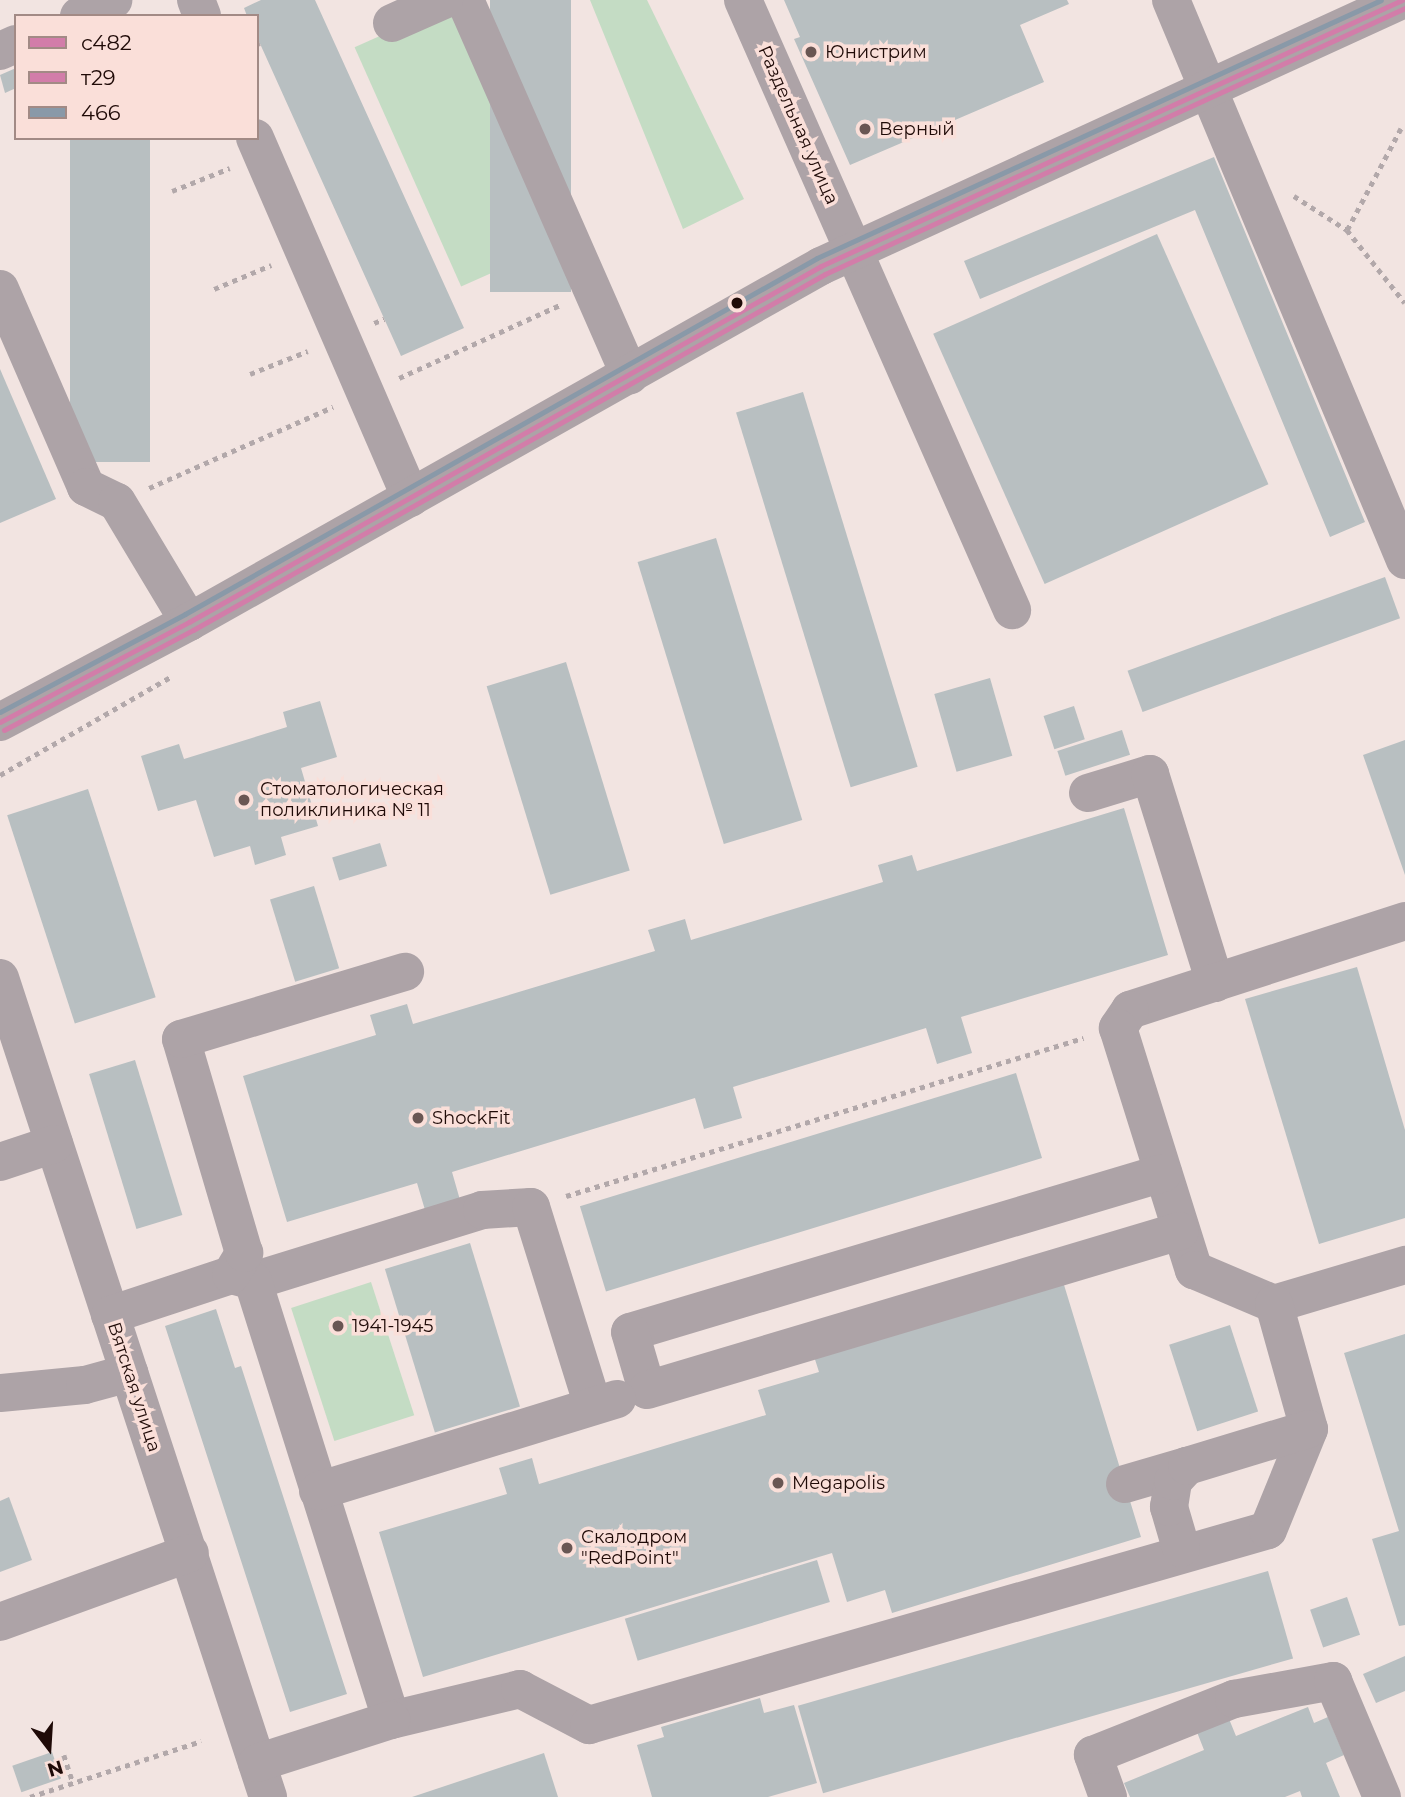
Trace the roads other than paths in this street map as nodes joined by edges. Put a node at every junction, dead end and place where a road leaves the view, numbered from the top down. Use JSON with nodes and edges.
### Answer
{"nodes":[{"id":1,"x":114,"y":0,"type":"edge"},
{"id":2,"x":444,"y":0,"type":"edge"},
{"id":3,"x":465,"y":0,"type":"edge"},
{"id":4,"x":743,"y":0,"type":"edge"},
{"id":5,"x":1171,"y":0,"type":"edge"},
{"id":6,"x":1402,"y":0,"type":"edge"},
{"id":7,"x":83,"y":14,"type":"edge"},
{"id":8,"x":392,"y":23,"type":"dead end"},
{"id":9,"x":1209,"y":86,"type":"junction"},
{"id":10,"x":256,"y":140,"type":"edge"},
{"id":11,"x":855,"y":250,"type":"junction"},
{"id":12,"x":0,"y":289,"type":"edge"},
{"id":13,"x":630,"y":374,"type":"junction"},
{"id":14,"x":411,"y":498,"type":"junction"},
{"id":15,"x":1405,"y":560,"type":"edge"},
{"id":16,"x":1012,"y":611,"type":"dead end"},
{"id":17,"x":188,"y":622,"type":"junction"},
{"id":18,"x":0,"y":722,"type":"edge"},
{"id":19,"x":1088,"y":793,"type":"dead end"},
{"id":20,"x":1405,"y":921,"type":"edge"},
{"id":21,"x":405,"y":972,"type":"dead end"},
{"id":22,"x":0,"y":978,"type":"edge"},
{"id":23,"x":1214,"y":983,"type":"junction"},
{"id":24,"x":15,"y":1072,"type":"edge"},
{"id":25,"x":54,"y":1144,"type":"junction"},
{"id":26,"x":0,"y":1162,"type":"edge"},
{"id":27,"x":1163,"y":1173,"type":"junction"},
{"id":28,"x":1180,"y":1231,"type":"junction"},
{"id":29,"x":1405,"y":1265,"type":"edge"},
{"id":30,"x":242,"y":1278,"type":"junction"},
{"id":31,"x":1274,"y":1304,"type":"junction"},
{"id":32,"x":110,"y":1315,"type":"junction"},
{"id":33,"x":630,"y":1332,"type":"junction"},
{"id":34,"x":576,"y":1349,"type":"junction"},
{"id":35,"x":129,"y":1373,"type":"junction"},
{"id":36,"x":647,"y":1390,"type":"junction"},
{"id":37,"x":0,"y":1393,"type":"edge"},
{"id":38,"x":593,"y":1406,"type":"junction"},
{"id":39,"x":1309,"y":1429,"type":"junction"},
{"id":40,"x":1187,"y":1466,"type":"junction"},
{"id":41,"x":1125,"y":1484,"type":"dead end"},
{"id":42,"x":318,"y":1491,"type":"junction"},
{"id":43,"x":1181,"y":1548,"type":"dead end"},
{"id":44,"x":190,"y":1553,"type":"junction"},
{"id":45,"x":0,"y":1622,"type":"edge"},
{"id":46,"x":391,"y":1720,"type":"junction"},
{"id":47,"x":263,"y":1780,"type":"edge"},
{"id":48,"x":1108,"y":1797,"type":"edge"},
{"id":49,"x":1382,"y":1797,"type":"edge"}],
"edges":[{"from":1,"to":7,"type":"street"},
{"from":2,"to":8,"type":"street"},
{"from":3,"to":13,"type":"street"},
{"from":4,"to":11,"type":"street","name":"Раздельная улица"},
{"from":5,"to":9,"type":"street"},
{"from":6,"to":9,"type":"street"},
{"from":9,"to":11,"type":"street"},
{"from":9,"to":15,"type":"street"},
{"from":10,"to":14,"type":"street"},
{"from":11,"to":13,"type":"street"},
{"from":11,"to":16,"type":"street","name":"Раздельная улица"},
{"from":12,"to":17,"type":"street"},
{"from":13,"to":14,"type":"street"},
{"from":14,"to":17,"type":"street"},
{"from":17,"to":18,"type":"street"},
{"from":19,"to":23,"type":"street"},
{"from":20,"to":23,"type":"street"},
{"from":21,"to":30,"type":"street"},
{"from":22,"to":24,"type":"street","name":"Вятская улица"},
{"from":23,"to":27,"type":"street"},
{"from":24,"to":25,"type":"street","name":"Вятская улица"},
{"from":25,"to":26,"type":"street"},
{"from":25,"to":32,"type":"street","name":"Вятская улица"},
{"from":27,"to":28,"type":"street"},
{"from":27,"to":33,"type":"street"},
{"from":28,"to":31,"type":"street"},
{"from":28,"to":36,"type":"street"},
{"from":29,"to":31,"type":"street"},
{"from":30,"to":32,"type":"street"},
{"from":30,"to":34,"type":"street"},
{"from":30,"to":42,"type":"street"},
{"from":31,"to":39,"type":"street"},
{"from":32,"to":35,"type":"street","name":"Вятская улица"},
{"from":33,"to":34,"type":"street"},
{"from":33,"to":36,"type":"street"},
{"from":34,"to":38,"type":"street"},
{"from":35,"to":37,"type":"street"},
{"from":35,"to":44,"type":"street","name":"Вятская улица"},
{"from":36,"to":38,"type":"street"},
{"from":38,"to":42,"type":"street"},
{"from":39,"to":40,"type":"street"},
{"from":39,"to":46,"type":"street"},
{"from":40,"to":41,"type":"street"},
{"from":40,"to":43,"type":"street"},
{"from":42,"to":46,"type":"street"},
{"from":44,"to":45,"type":"street"},
{"from":44,"to":47,"type":"street","name":"Вятская улица"},
{"from":46,"to":47,"type":"street"},
{"from":48,"to":49,"type":"street"}]}
